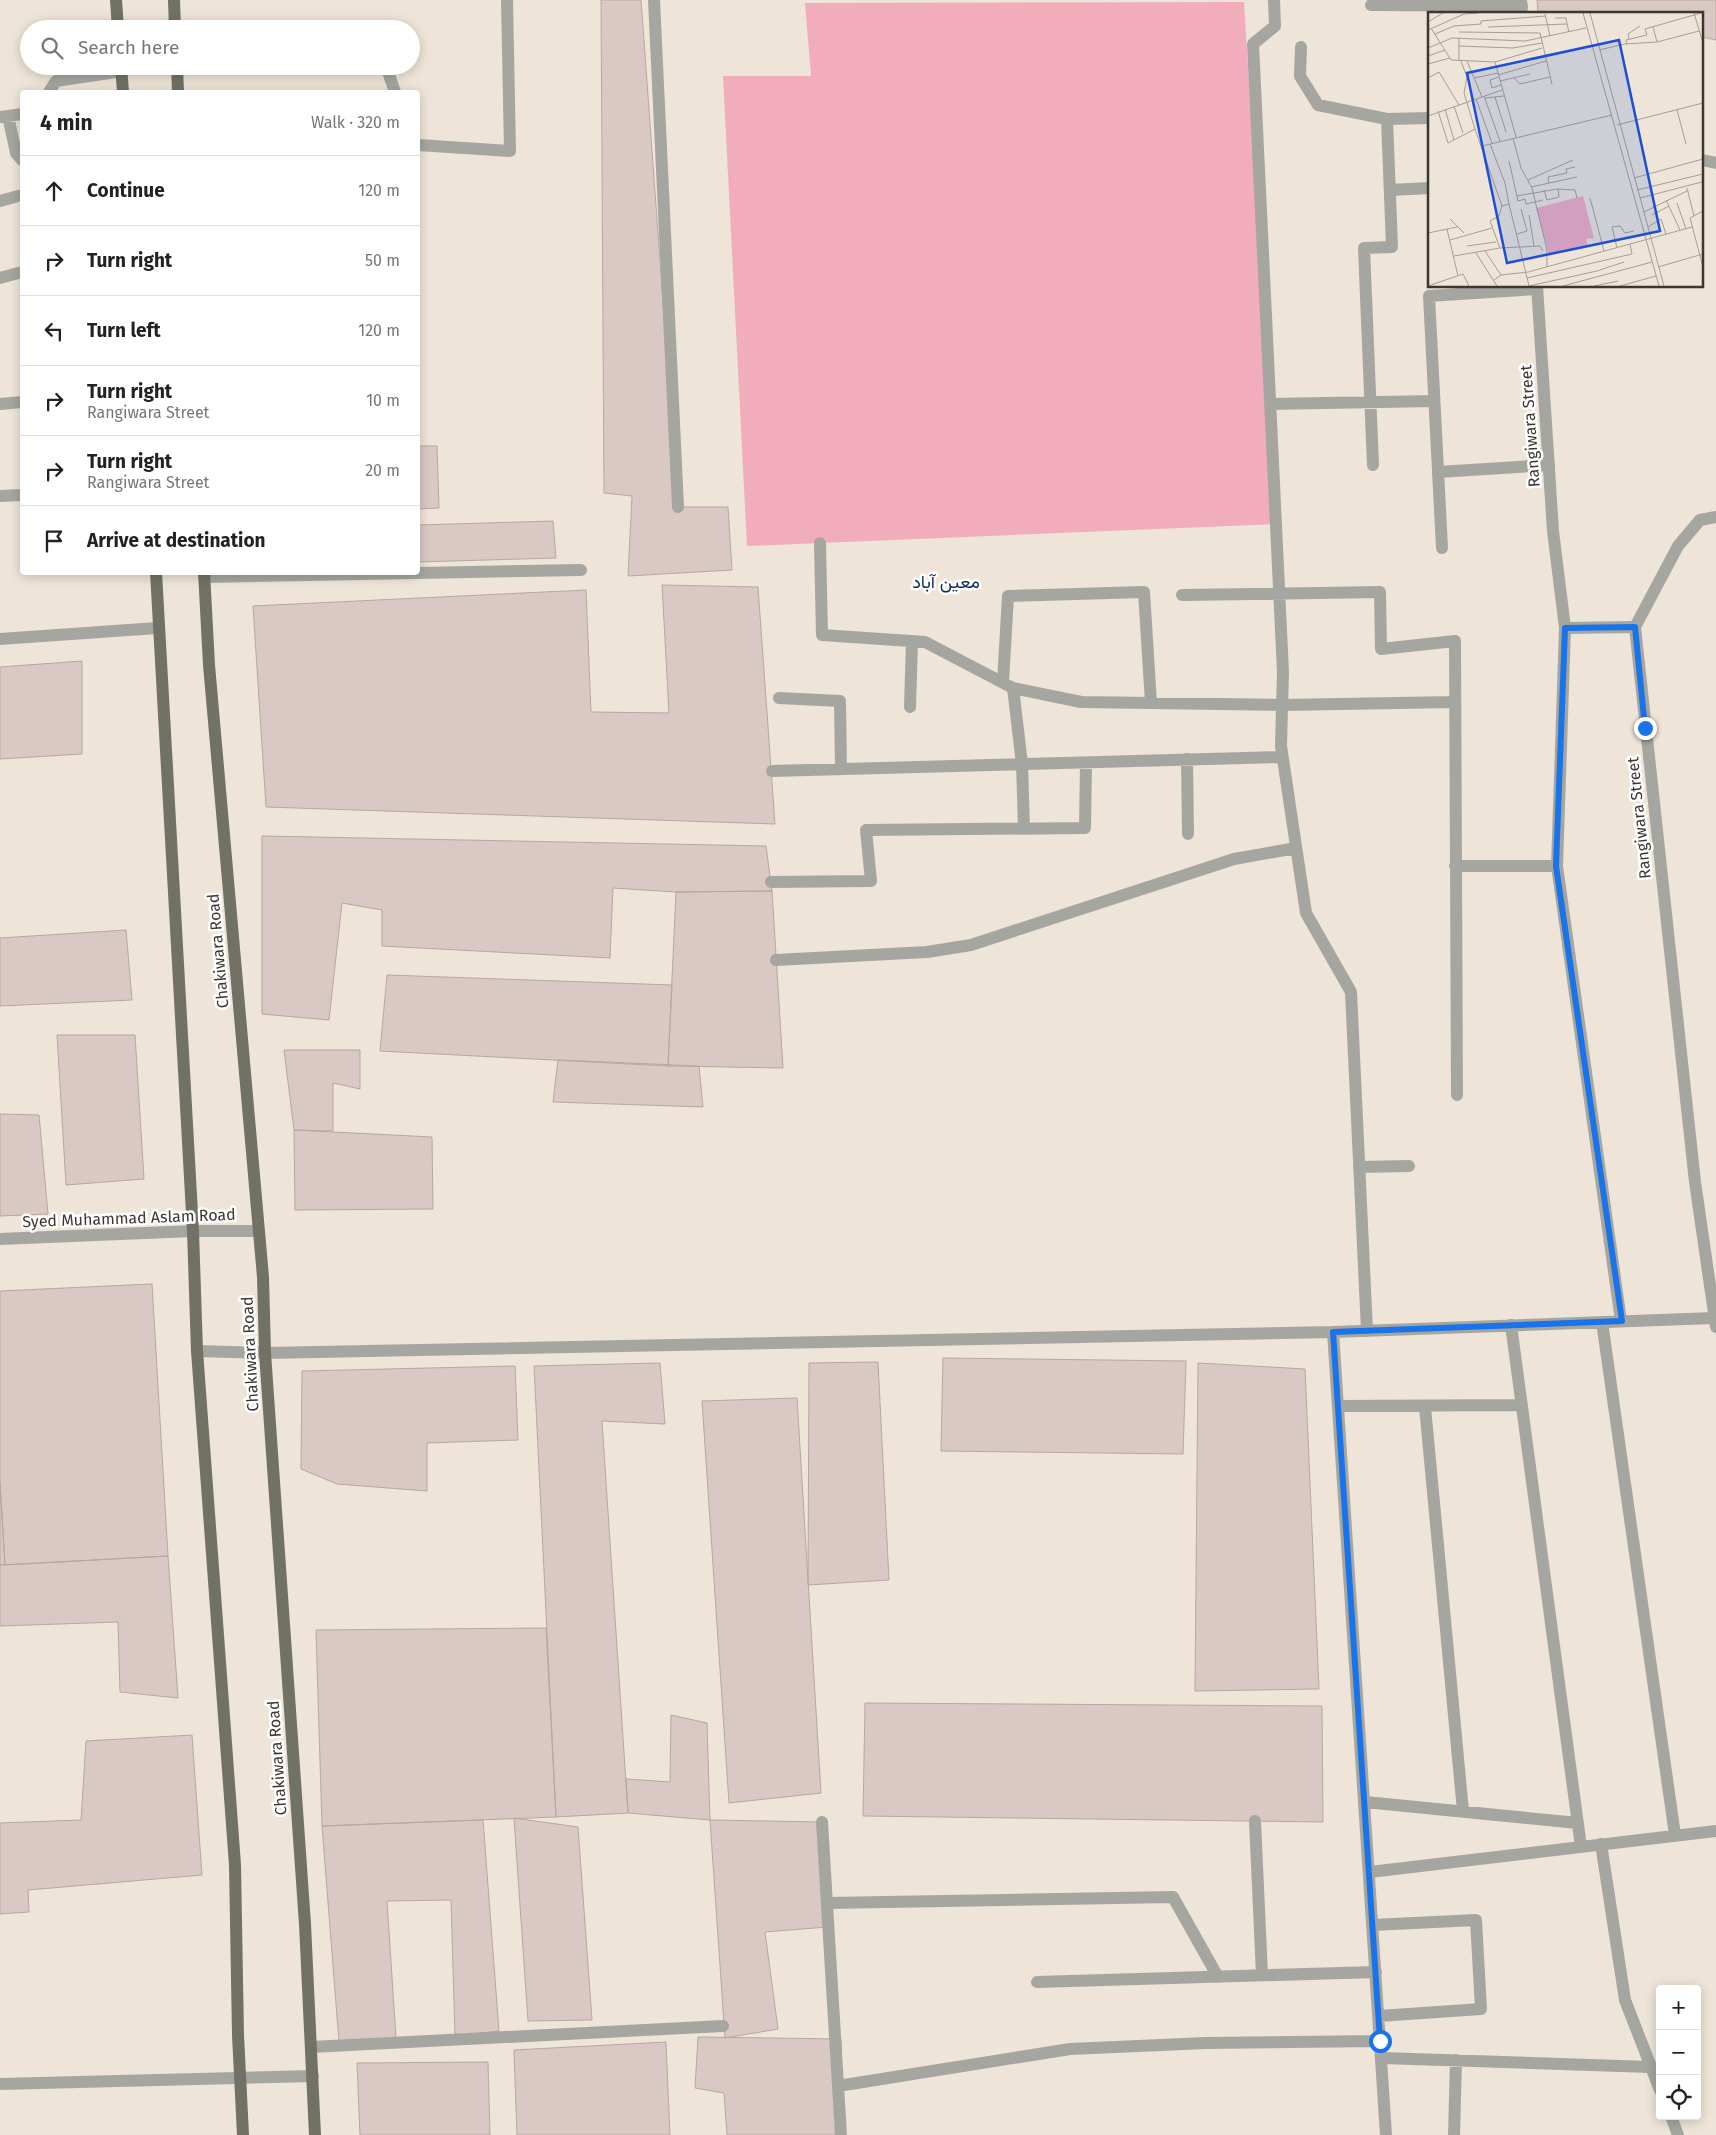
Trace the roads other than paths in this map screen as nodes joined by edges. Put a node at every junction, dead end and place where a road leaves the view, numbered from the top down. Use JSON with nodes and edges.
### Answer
{"nodes":[{"id":1,"x":116,"y":0,"type":"edge"},
{"id":2,"x":174,"y":0,"type":"edge"},
{"id":3,"x":507,"y":0,"type":"edge"},
{"id":4,"x":654,"y":0,"type":"edge"},
{"id":5,"x":1274,"y":0,"type":"edge"},
{"id":6,"x":1371,"y":5,"type":"dead end"},
{"id":7,"x":1522,"y":7,"type":"edge"},
{"id":8,"x":117,"y":20,"type":"edge"},
{"id":9,"x":175,"y":20,"type":"edge"},
{"id":10,"x":1301,"y":47,"type":"dead end"},
{"id":11,"x":86,"y":75,"type":"edge"},
{"id":12,"x":122,"y":75,"type":"edge"},
{"id":13,"x":177,"y":75,"type":"edge"},
{"id":14,"x":389,"y":75,"type":"edge"},
{"id":15,"x":50,"y":90,"type":"edge"},
{"id":16,"x":123,"y":90,"type":"edge"},
{"id":17,"x":178,"y":90,"type":"edge"},
{"id":18,"x":394,"y":90,"type":"edge"},
{"id":19,"x":20,"y":114,"type":"edge"},
{"id":20,"x":4,"y":116,"type":"edge"},
{"id":21,"x":1387,"y":118,"type":"junction"},
{"id":22,"x":1428,"y":118,"type":"edge"},
{"id":23,"x":420,"y":145,"type":"edge"},
{"id":24,"x":20,"y":158,"type":"edge"},
{"id":25,"x":1428,"y":188,"type":"edge"},
{"id":26,"x":1390,"y":190,"type":"junction"},
{"id":27,"x":20,"y":196,"type":"edge"},
{"id":28,"x":0,"y":201,"type":"edge"},
{"id":29,"x":20,"y":273,"type":"edge"},
{"id":30,"x":0,"y":278,"type":"edge"},
{"id":31,"x":1537,"y":288,"type":"edge"},
{"id":32,"x":1434,"y":401,"type":"junction"},
{"id":33,"x":20,"y":402,"type":"edge"},
{"id":34,"x":1370,"y":402,"type":"junction"},
{"id":35,"x":0,"y":404,"type":"edge"},
{"id":36,"x":1270,"y":404,"type":"junction"},
{"id":37,"x":1373,"y":465,"type":"dead end"},
{"id":38,"x":1549,"y":465,"type":"junction"},
{"id":39,"x":1438,"y":472,"type":"junction"},
{"id":40,"x":20,"y":495,"type":"edge"},
{"id":41,"x":0,"y":496,"type":"edge"},
{"id":42,"x":678,"y":507,"type":"dead end"},
{"id":43,"x":1716,"y":517,"type":"edge"},
{"id":44,"x":820,"y":542,"type":"dead end"},
{"id":45,"x":1442,"y":548,"type":"dead end"},
{"id":46,"x":581,"y":570,"type":"dead end"},
{"id":47,"x":420,"y":572,"type":"edge"},
{"id":48,"x":156,"y":575,"type":"edge"},
{"id":49,"x":204,"y":575,"type":"edge"},
{"id":50,"x":1279,"y":594,"type":"junction"},
{"id":51,"x":1182,"y":595,"type":"dead end"},
{"id":52,"x":1635,"y":627,"type":"junction"},
{"id":53,"x":157,"y":628,"type":"junction"},
{"id":54,"x":1565,"y":628,"type":"junction"},
{"id":55,"x":0,"y":639,"type":"edge"},
{"id":56,"x":912,"y":642,"type":"junction"},
{"id":57,"x":1008,"y":685,"type":"junction"},
{"id":58,"x":779,"y":698,"type":"dead end"},
{"id":59,"x":1455,"y":702,"type":"junction"},
{"id":60,"x":1151,"y":703,"type":"junction"},
{"id":61,"x":1282,"y":705,"type":"junction"},
{"id":62,"x":910,"y":708,"type":"dead end"},
{"id":63,"x":1282,"y":757,"type":"junction"},
{"id":64,"x":1187,"y":759,"type":"junction"},
{"id":65,"x":1086,"y":762,"type":"junction"},
{"id":66,"x":1022,"y":764,"type":"junction"},
{"id":67,"x":841,"y":769,"type":"junction"},
{"id":68,"x":772,"y":771,"type":"dead end"},
{"id":69,"x":1024,"y":828,"type":"junction"},
{"id":70,"x":1188,"y":834,"type":"dead end"},
{"id":71,"x":1296,"y":848,"type":"junction"},
{"id":72,"x":1455,"y":866,"type":"junction"},
{"id":73,"x":1556,"y":866,"type":"junction"},
{"id":74,"x":771,"y":882,"type":"dead end"},
{"id":75,"x":776,"y":960,"type":"dead end"},
{"id":76,"x":1457,"y":1095,"type":"dead end"},
{"id":77,"x":1409,"y":1166,"type":"dead end"},
{"id":78,"x":1359,"y":1167,"type":"junction"},
{"id":79,"x":193,"y":1231,"type":"junction"},
{"id":80,"x":258,"y":1231,"type":"junction"},
{"id":81,"x":0,"y":1238,"type":"edge"},
{"id":82,"x":1622,"y":1321,"type":"junction"},
{"id":83,"x":1602,"y":1322,"type":"junction"},
{"id":84,"x":1715,"y":1322,"type":"edge"},
{"id":85,"x":1511,"y":1325,"type":"junction"},
{"id":86,"x":1367,"y":1331,"type":"junction"},
{"id":87,"x":1333,"y":1332,"type":"junction"},
{"id":88,"x":197,"y":1351,"type":"junction"},
{"id":89,"x":265,"y":1353,"type":"junction"},
{"id":90,"x":1522,"y":1405,"type":"junction"},
{"id":91,"x":1338,"y":1406,"type":"junction"},
{"id":92,"x":1425,"y":1407,"type":"junction"},
{"id":93,"x":1365,"y":1802,"type":"junction"},
{"id":94,"x":1463,"y":1811,"type":"junction"},
{"id":95,"x":1255,"y":1821,"type":"dead end"},
{"id":96,"x":822,"y":1822,"type":"dead end"},
{"id":97,"x":1578,"y":1823,"type":"junction"},
{"id":98,"x":1716,"y":1830,"type":"edge"},
{"id":99,"x":1675,"y":1835,"type":"junction"},
{"id":100,"x":1601,"y":1844,"type":"junction"},
{"id":101,"x":1582,"y":1847,"type":"junction"},
{"id":102,"x":1370,"y":1872,"type":"junction"},
{"id":103,"x":828,"y":1903,"type":"junction"},
{"id":104,"x":1373,"y":1925,"type":"junction"},
{"id":105,"x":1376,"y":1972,"type":"junction"},
{"id":106,"x":1262,"y":1975,"type":"junction"},
{"id":107,"x":1218,"y":1977,"type":"junction"},
{"id":108,"x":1037,"y":1982,"type":"dead end"},
{"id":109,"x":1379,"y":2016,"type":"junction"},
{"id":110,"x":723,"y":2026,"type":"dead end"},
{"id":111,"x":1380,"y":2041,"type":"junction"},
{"id":112,"x":311,"y":2047,"type":"junction"},
{"id":113,"x":1382,"y":2058,"type":"junction"},
{"id":114,"x":1456,"y":2060,"type":"junction"},
{"id":115,"x":1650,"y":2067,"type":"junction"},
{"id":116,"x":313,"y":2076,"type":"junction"},
{"id":117,"x":242,"y":2079,"type":"junction"},
{"id":118,"x":1656,"y":2081,"type":"edge"},
{"id":119,"x":0,"y":2084,"type":"edge"},
{"id":120,"x":838,"y":2086,"type":"junction"},
{"id":121,"x":1672,"y":2120,"type":"edge"},
{"id":122,"x":243,"y":2135,"type":"edge"},
{"id":123,"x":316,"y":2135,"type":"edge"},
{"id":124,"x":841,"y":2135,"type":"edge"},
{"id":125,"x":1386,"y":2135,"type":"edge"},
{"id":126,"x":1454,"y":2135,"type":"edge"},
{"id":127,"x":1678,"y":2135,"type":"edge"}],
"edges":[{"from":1,"to":8,"type":"main road"},
{"from":2,"to":9,"type":"main road"},
{"from":3,"to":23,"type":"street"},
{"from":4,"to":42,"type":"street"},
{"from":5,"to":36,"type":"street"},
{"from":6,"to":7,"type":"street"},
{"from":10,"to":21,"type":"street"},
{"from":11,"to":15,"type":"street"},
{"from":12,"to":16,"type":"main road"},
{"from":13,"to":17,"type":"main road"},
{"from":14,"to":18,"type":"street"},
{"from":19,"to":20,"type":"street"},
{"from":20,"to":24,"type":"street"},
{"from":21,"to":22,"type":"street"},
{"from":21,"to":26,"type":"street"},
{"from":25,"to":26,"type":"street"},
{"from":26,"to":34,"type":"street"},
{"from":27,"to":28,"type":"street"},
{"from":29,"to":30,"type":"street"},
{"from":31,"to":32,"type":"street"},
{"from":31,"to":38,"type":"street","name":"Rangiwara Street"},
{"from":32,"to":34,"type":"street"},
{"from":32,"to":39,"type":"street"},
{"from":33,"to":35,"type":"street"},
{"from":34,"to":36,"type":"street"},
{"from":34,"to":37,"type":"street"},
{"from":36,"to":50,"type":"street"},
{"from":38,"to":39,"type":"street"},
{"from":38,"to":54,"type":"street","name":"Rangiwara Street"},
{"from":39,"to":45,"type":"street"},
{"from":40,"to":41,"type":"street"},
{"from":43,"to":52,"type":"street"},
{"from":44,"to":56,"type":"street"},
{"from":46,"to":47,"type":"street"},
{"from":48,"to":53,"type":"main road"},
{"from":49,"to":80,"type":"main road","name":"Chakiwara Road"},
{"from":50,"to":51,"type":"street"},
{"from":50,"to":59,"type":"street"},
{"from":50,"to":61,"type":"street"},
{"from":52,"to":54,"type":"street"},
{"from":52,"to":84,"type":"street","name":"Rangiwara Street"},
{"from":53,"to":55,"type":"street"},
{"from":53,"to":79,"type":"main road"},
{"from":54,"to":73,"type":"street","name":"Rangiwara Street"},
{"from":56,"to":57,"type":"street"},
{"from":56,"to":62,"type":"street"},
{"from":57,"to":60,"type":"street"},
{"from":57,"to":60,"type":"street"},
{"from":57,"to":66,"type":"street"},
{"from":58,"to":67,"type":"street"},
{"from":59,"to":61,"type":"street"},
{"from":59,"to":72,"type":"street"},
{"from":60,"to":61,"type":"street"},
{"from":61,"to":63,"type":"street"},
{"from":63,"to":64,"type":"street"},
{"from":63,"to":71,"type":"street"},
{"from":64,"to":65,"type":"street"},
{"from":64,"to":70,"type":"street"},
{"from":65,"to":66,"type":"street"},
{"from":65,"to":69,"type":"street"},
{"from":66,"to":67,"type":"street"},
{"from":66,"to":69,"type":"street"},
{"from":67,"to":68,"type":"street"},
{"from":69,"to":74,"type":"street"},
{"from":71,"to":75,"type":"street"},
{"from":71,"to":78,"type":"street"},
{"from":72,"to":73,"type":"street"},
{"from":72,"to":76,"type":"street"},
{"from":73,"to":82,"type":"street","name":"Rangiwara Street"},
{"from":77,"to":78,"type":"street"},
{"from":78,"to":86,"type":"street"},
{"from":79,"to":80,"type":"street","name":"Syed Muhammad Aslam Road"},
{"from":79,"to":81,"type":"street","name":"Syed Muhammad Aslam Road"},
{"from":79,"to":88,"type":"main road"},
{"from":80,"to":89,"type":"main road","name":"Chakiwara Road"},
{"from":82,"to":83,"type":"street"},
{"from":82,"to":84,"type":"street"},
{"from":83,"to":85,"type":"street"},
{"from":83,"to":99,"type":"street"},
{"from":85,"to":86,"type":"street"},
{"from":85,"to":90,"type":"street"},
{"from":86,"to":87,"type":"street"},
{"from":87,"to":89,"type":"street"},
{"from":87,"to":91,"type":"street"},
{"from":88,"to":89,"type":"street"},
{"from":88,"to":117,"type":"main road"},
{"from":89,"to":112,"type":"main road","name":"Chakiwara Road"},
{"from":90,"to":92,"type":"street"},
{"from":90,"to":97,"type":"street"},
{"from":91,"to":92,"type":"street"},
{"from":91,"to":93,"type":"street"},
{"from":92,"to":94,"type":"street"},
{"from":93,"to":94,"type":"street"},
{"from":93,"to":102,"type":"street"},
{"from":94,"to":97,"type":"street"},
{"from":95,"to":106,"type":"street"},
{"from":96,"to":103,"type":"street"},
{"from":97,"to":101,"type":"street"},
{"from":98,"to":99,"type":"street"},
{"from":99,"to":100,"type":"street"},
{"from":100,"to":101,"type":"street"},
{"from":100,"to":115,"type":"street"},
{"from":101,"to":102,"type":"street"},
{"from":102,"to":104,"type":"street"},
{"from":103,"to":107,"type":"street"},
{"from":103,"to":120,"type":"street"},
{"from":104,"to":105,"type":"street"},
{"from":104,"to":109,"type":"street"},
{"from":105,"to":106,"type":"street"},
{"from":105,"to":109,"type":"street"},
{"from":106,"to":107,"type":"street"},
{"from":107,"to":108,"type":"street"},
{"from":109,"to":111,"type":"street"},
{"from":110,"to":112,"type":"street"},
{"from":111,"to":113,"type":"street"},
{"from":111,"to":120,"type":"street"},
{"from":112,"to":116,"type":"main road","name":"Chakiwara Road"},
{"from":113,"to":114,"type":"street"},
{"from":113,"to":125,"type":"street"},
{"from":114,"to":115,"type":"street"},
{"from":114,"to":126,"type":"street"},
{"from":115,"to":118,"type":"street"},
{"from":116,"to":117,"type":"street"},
{"from":116,"to":123,"type":"main road","name":"Chakiwara Road"},
{"from":117,"to":119,"type":"street"},
{"from":117,"to":122,"type":"main road"},
{"from":120,"to":124,"type":"street"},
{"from":121,"to":127,"type":"street"}]}
